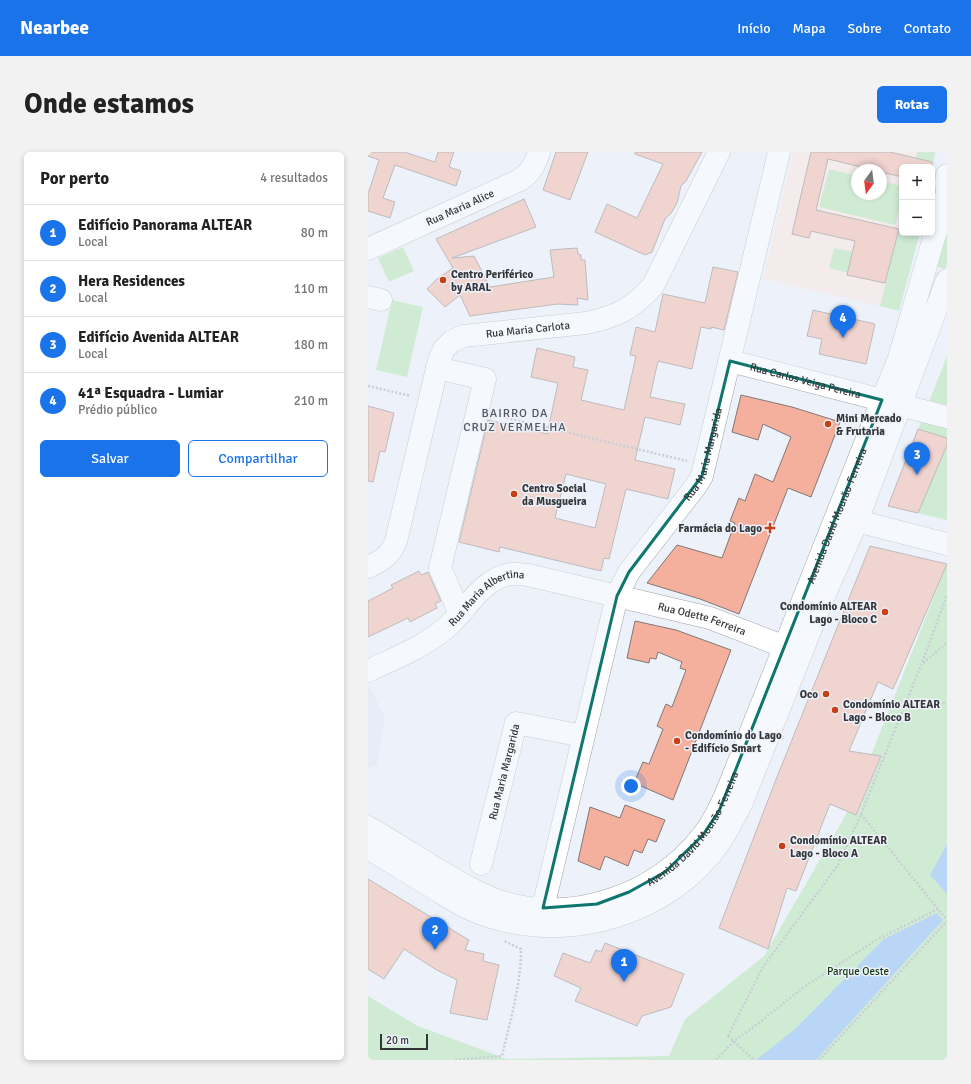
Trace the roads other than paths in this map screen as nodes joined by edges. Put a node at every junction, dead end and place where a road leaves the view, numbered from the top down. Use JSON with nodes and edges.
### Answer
{"nodes":[{"id":1,"x":539,"y":152,"type":"edge"},
{"id":2,"x":719,"y":152,"type":"edge"},
{"id":3,"x":779,"y":152,"type":"edge"},
{"id":4,"x":947,"y":175,"type":"edge"},
{"id":5,"x":947,"y":193,"type":"edge"},
{"id":6,"x":368,"y":249,"type":"edge"},
{"id":7,"x":947,"y":280,"type":"edge"},
{"id":8,"x":730,"y":361,"type":"junction"},
{"id":9,"x":437,"y":368,"type":"junction"},
{"id":10,"x":891,"y":403,"type":"junction"},
{"id":11,"x":947,"y":417,"type":"edge"},
{"id":12,"x":856,"y":521,"type":"junction"},
{"id":13,"x":947,"y":544,"type":"edge"},
{"id":14,"x":368,"y":567,"type":"edge"},
{"id":15,"x":617,"y":596,"type":"junction"},
{"id":16,"x":460,"y":614,"type":"junction"},
{"id":17,"x":793,"y":650,"type":"junction"},
{"id":18,"x":368,"y":671,"type":"edge"},
{"id":19,"x":583,"y":736,"type":"junction"},
{"id":20,"x":368,"y":827,"type":"edge"},
{"id":21,"x":368,"y":848,"type":"edge"},
{"id":22,"x":482,"y":864,"type":"dead end"},
{"id":23,"x":543,"y":908,"type":"junction"}],
"edges":[{"from":1,"to":6,"type":"street","name":"Rua Maria Alice"},
{"from":2,"to":9,"type":"street","name":"Rua Maria Carlota"},
{"from":3,"to":8,"type":"street","name":"Rua Maria Margarida"},
{"from":4,"to":5,"type":"street","name":"Avenida David Mourão-Ferreira"},
{"from":5,"to":10,"type":"street","name":"Avenida David Mourão-Ferreira"},
{"from":7,"to":10,"type":"street","name":"Avenida David Mourão-Ferreira"},
{"from":8,"to":10,"type":"street","name":"Rua Carlos Veiga Pereira"},
{"from":8,"to":15,"type":"street","name":"Rua Maria Margarida"},
{"from":9,"to":14,"type":"street","name":"Rua Maria Carlota"},
{"from":9,"to":16,"type":"street"},
{"from":10,"to":11,"type":"street","name":"Rua Carlos Veiga Pereira"},
{"from":10,"to":12,"type":"street","name":"Avenida David Mourão-Ferreira"},
{"from":10,"to":17,"type":"street","name":"Avenida David Mourão-Ferreira"},
{"from":12,"to":13,"type":"street"},
{"from":12,"to":17,"type":"street","name":"Avenida David Mourão-Ferreira"},
{"from":15,"to":16,"type":"street","name":"Rua Maria Albertina"},
{"from":15,"to":17,"type":"street","name":"Rua Odette Ferreira"},
{"from":15,"to":19,"type":"street","name":"Rua Maria Margarida"},
{"from":16,"to":18,"type":"street","name":"Rua Maria Albertina"},
{"from":17,"to":21,"type":"street","name":"Avenida David Mourão-Ferreira"},
{"from":17,"to":23,"type":"street","name":"Avenida David Mourão-Ferreira"},
{"from":19,"to":22,"type":"street","name":"Rua Maria Margarida"},
{"from":19,"to":23,"type":"street","name":"Rua Maria Margarida"},
{"from":20,"to":23,"type":"street","name":"Avenida David Mourão-Ferreira"}]}
